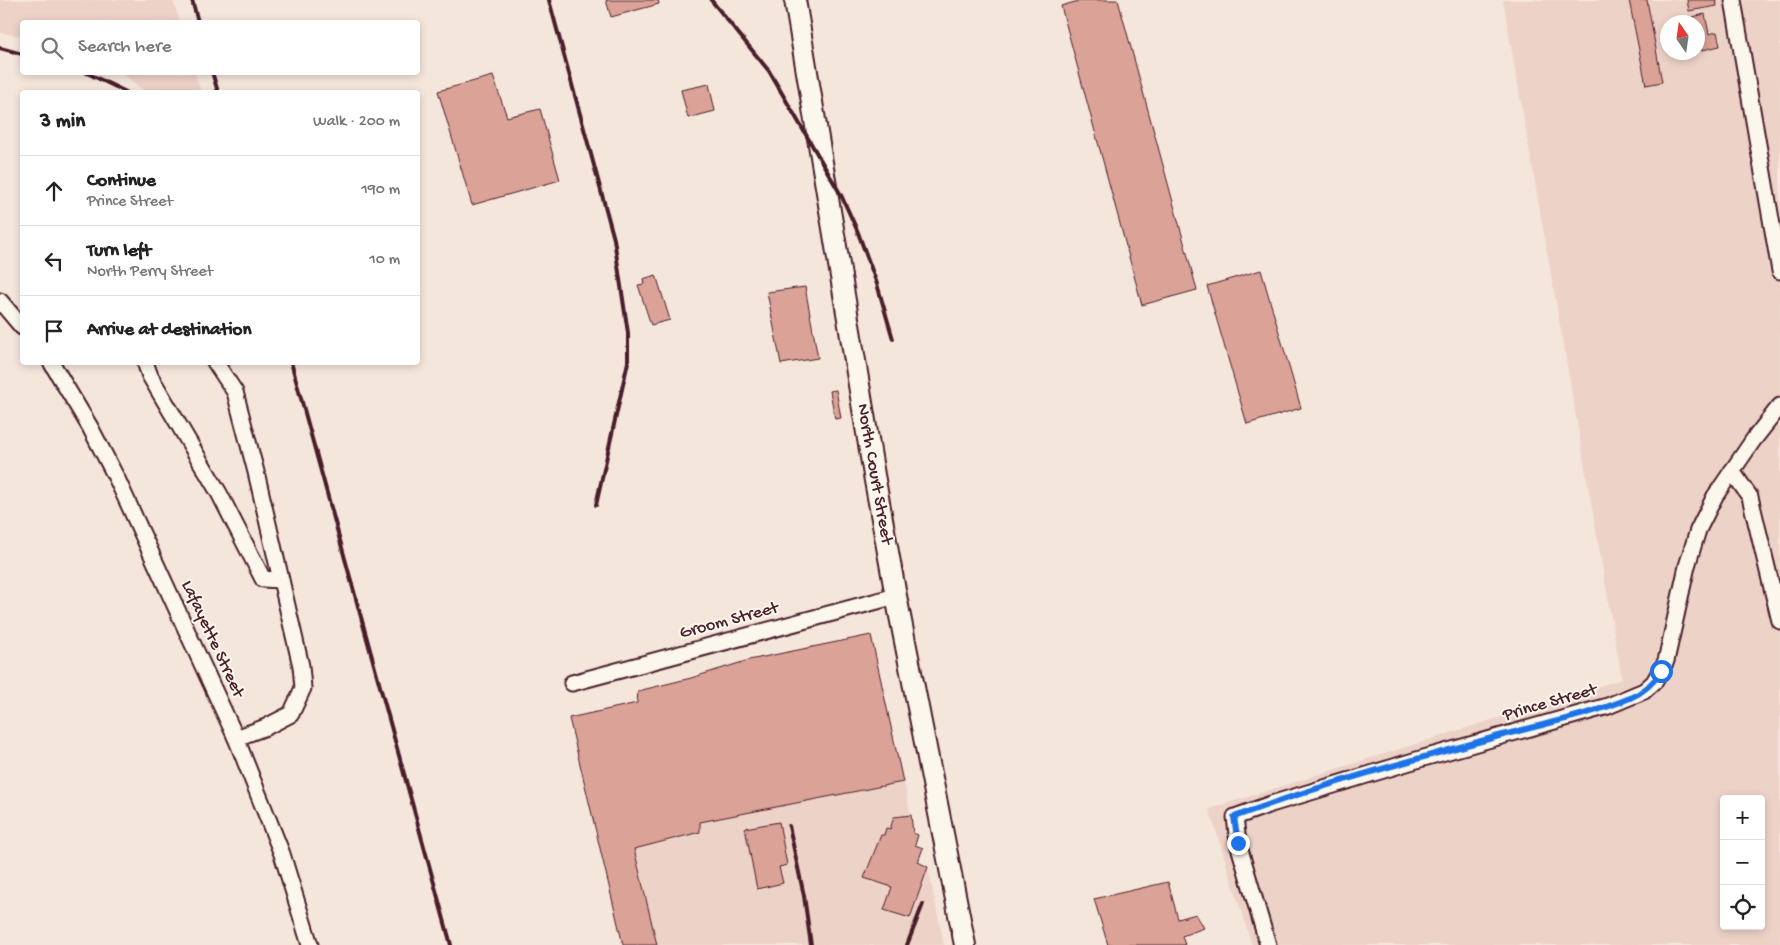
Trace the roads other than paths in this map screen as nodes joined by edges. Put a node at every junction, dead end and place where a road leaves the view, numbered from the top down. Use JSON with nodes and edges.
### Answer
{"nodes":[{"id":1,"x":796,"y":0,"type":"edge"},
{"id":2,"x":1734,"y":0,"type":"edge"},
{"id":3,"x":1780,"y":270,"type":"edge"},
{"id":4,"x":0,"y":301,"type":"edge"},
{"id":5,"x":20,"y":325,"type":"edge"},
{"id":6,"x":57,"y":365,"type":"edge"},
{"id":7,"x":146,"y":365,"type":"edge"},
{"id":8,"x":217,"y":365,"type":"edge"},
{"id":9,"x":1780,"y":406,"type":"edge"},
{"id":10,"x":1732,"y":471,"type":"junction"},
{"id":11,"x":280,"y":580,"type":"junction"},
{"id":12,"x":896,"y":596,"type":"junction"},
{"id":13,"x":1780,"y":621,"type":"edge"},
{"id":14,"x":572,"y":683,"type":"dead end"},
{"id":15,"x":236,"y":738,"type":"junction"},
{"id":16,"x":310,"y":945,"type":"edge"},
{"id":17,"x":965,"y":945,"type":"edge"},
{"id":18,"x":1268,"y":945,"type":"edge"}],
"edges":[{"from":1,"to":12,"type":"main road","name":"North Court Street"},
{"from":2,"to":3,"type":"street"},
{"from":4,"to":5,"type":"street"},
{"from":6,"to":15,"type":"street","name":"Lafayette Street"},
{"from":7,"to":11,"type":"street"},
{"from":8,"to":11,"type":"street"},
{"from":9,"to":10,"type":"street","name":"Prince Street"},
{"from":10,"to":13,"type":"street"},
{"from":10,"to":18,"type":"street","name":"Prince Street"},
{"from":11,"to":15,"type":"street"},
{"from":12,"to":14,"type":"street","name":"Groom Street"},
{"from":12,"to":17,"type":"main road","name":"North Court Street"},
{"from":15,"to":16,"type":"street","name":"Lafayette Street"}]}
